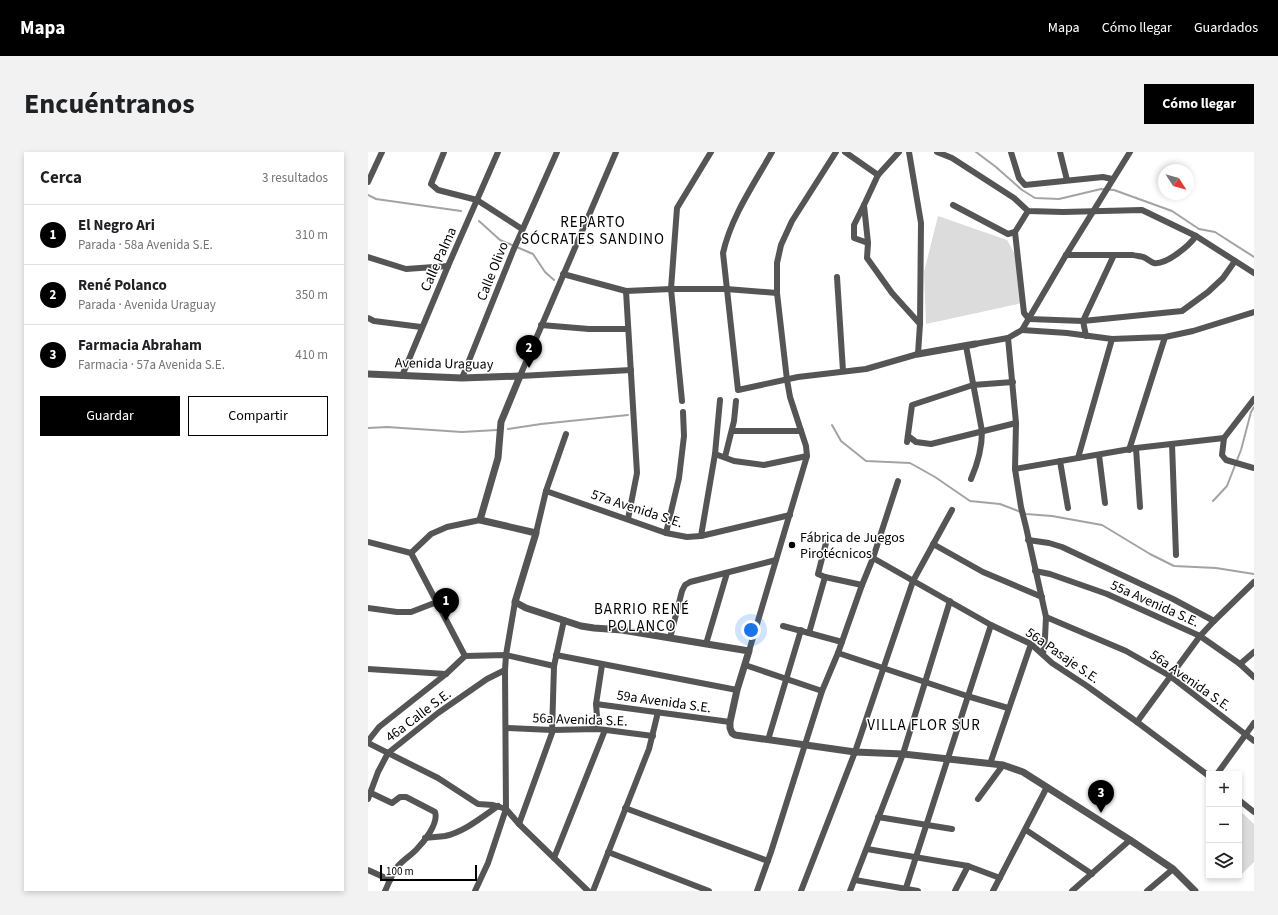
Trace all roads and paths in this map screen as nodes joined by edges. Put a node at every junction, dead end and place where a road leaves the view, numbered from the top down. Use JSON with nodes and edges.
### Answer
{"nodes":[{"id":1,"x":382,"y":152,"type":"edge"},
{"id":2,"x":444,"y":152,"type":"edge"},
{"id":3,"x":498,"y":152,"type":"edge"},
{"id":4,"x":557,"y":152,"type":"edge"},
{"id":5,"x":616,"y":152,"type":"edge"},
{"id":6,"x":711,"y":152,"type":"edge"},
{"id":7,"x":772,"y":152,"type":"edge"},
{"id":8,"x":836,"y":152,"type":"edge"},
{"id":9,"x":845,"y":152,"type":"edge"},
{"id":10,"x":899,"y":152,"type":"edge"},
{"id":11,"x":910,"y":152,"type":"edge"},
{"id":12,"x":937,"y":152,"type":"edge"},
{"id":13,"x":1011,"y":152,"type":"edge"},
{"id":14,"x":1060,"y":152,"type":"edge"},
{"id":15,"x":1130,"y":152,"type":"edge"},
{"id":16,"x":878,"y":176,"type":"junction"},
{"id":17,"x":1112,"y":179,"type":"junction"},
{"id":18,"x":1067,"y":180,"type":"junction"},
{"id":19,"x":368,"y":182,"type":"edge"},
{"id":20,"x":477,"y":200,"type":"junction"},
{"id":21,"x":864,"y":205,"type":"junction"},
{"id":22,"x":953,"y":205,"type":"dead end"},
{"id":23,"x":1028,"y":211,"type":"junction"},
{"id":24,"x":1093,"y":211,"type":"junction"},
{"id":25,"x":522,"y":229,"type":"junction"},
{"id":26,"x":1015,"y":232,"type":"junction"},
{"id":27,"x":1196,"y":236,"type":"junction"},
{"id":28,"x":868,"y":243,"type":"junction"},
{"id":29,"x":1066,"y":255,"type":"junction"},
{"id":30,"x":1114,"y":255,"type":"junction"},
{"id":31,"x":368,"y":257,"type":"edge"},
{"id":32,"x":1235,"y":261,"type":"junction"},
{"id":33,"x":448,"y":266,"type":"junction"},
{"id":34,"x":1254,"y":273,"type":"edge"},
{"id":35,"x":563,"y":274,"type":"junction"},
{"id":36,"x":837,"y":277,"type":"dead end"},
{"id":37,"x":670,"y":289,"type":"junction"},
{"id":38,"x":726,"y":289,"type":"junction"},
{"id":39,"x":626,"y":291,"type":"junction"},
{"id":40,"x":777,"y":293,"type":"junction"},
{"id":41,"x":1254,"y":312,"type":"edge"},
{"id":42,"x":368,"y":318,"type":"edge"},
{"id":43,"x":1029,"y":319,"type":"junction"},
{"id":44,"x":1083,"y":321,"type":"junction"},
{"id":45,"x":920,"y":324,"type":"junction"},
{"id":46,"x":542,"y":325,"type":"junction"},
{"id":47,"x":421,"y":327,"type":"junction"},
{"id":48,"x":628,"y":329,"type":"junction"},
{"id":49,"x":1022,"y":330,"type":"junction"},
{"id":50,"x":1086,"y":336,"type":"junction"},
{"id":51,"x":1165,"y":337,"type":"junction"},
{"id":52,"x":1008,"y":338,"type":"junction"},
{"id":53,"x":1112,"y":339,"type":"junction"},
{"id":54,"x":975,"y":344,"type":"joint"},
{"id":55,"x":966,"y":346,"type":"junction"},
{"id":56,"x":918,"y":354,"type":"junction"},
{"id":57,"x":631,"y":370,"type":"junction"},
{"id":58,"x":843,"y":371,"type":"junction"},
{"id":59,"x":368,"y":374,"type":"edge"},
{"id":60,"x":402,"y":376,"type":"junction"},
{"id":61,"x":520,"y":376,"type":"junction"},
{"id":62,"x":462,"y":378,"type":"junction"},
{"id":63,"x":787,"y":380,"type":"junction"},
{"id":64,"x":1013,"y":382,"type":"junction"},
{"id":65,"x":973,"y":385,"type":"junction"},
{"id":66,"x":1254,"y":399,"type":"edge"},
{"id":67,"x":720,"y":400,"type":"dead end"},
{"id":68,"x":682,"y":401,"type":"dead end"},
{"id":69,"x":736,"y":401,"type":"dead end"},
{"id":70,"x":683,"y":412,"type":"dead end"},
{"id":71,"x":1016,"y":423,"type":"junction"},
{"id":72,"x":732,"y":431,"type":"junction"},
{"id":73,"x":801,"y":431,"type":"junction"},
{"id":74,"x":982,"y":431,"type":"junction"},
{"id":75,"x":566,"y":434,"type":"dead end"},
{"id":76,"x":1224,"y":438,"type":"junction"},
{"id":77,"x":1172,"y":444,"type":"junction"},
{"id":78,"x":1136,"y":448,"type":"junction"},
{"id":79,"x":1129,"y":450,"type":"junction"},
{"id":80,"x":716,"y":454,"type":"junction"},
{"id":81,"x":1099,"y":455,"type":"junction"},
{"id":82,"x":807,"y":456,"type":"junction"},
{"id":83,"x":725,"y":457,"type":"junction"},
{"id":84,"x":1078,"y":458,"type":"junction"},
{"id":85,"x":1060,"y":461,"type":"junction"},
{"id":86,"x":1254,"y":468,"type":"edge"},
{"id":87,"x":1015,"y":470,"type":"junction"},
{"id":88,"x":971,"y":479,"type":"dead end"},
{"id":89,"x":898,"y":481,"type":"dead end"},
{"id":90,"x":546,"y":492,"type":"junction"},
{"id":91,"x":1105,"y":503,"type":"dead end"},
{"id":92,"x":1140,"y":507,"type":"dead end"},
{"id":93,"x":1068,"y":508,"type":"dead end"},
{"id":94,"x":952,"y":510,"type":"dead end"},
{"id":95,"x":790,"y":515,"type":"junction"},
{"id":96,"x":628,"y":519,"type":"junction"},
{"id":97,"x":480,"y":520,"type":"junction"},
{"id":98,"x":536,"y":533,"type":"junction"},
{"id":99,"x":666,"y":533,"type":"junction"},
{"id":100,"x":701,"y":536,"type":"junction"},
{"id":101,"x":1028,"y":540,"type":"junction"},
{"id":102,"x":368,"y":542,"type":"edge"},
{"id":103,"x":826,"y":542,"type":"dead end"},
{"id":104,"x":933,"y":544,"type":"junction"},
{"id":105,"x":411,"y":552,"type":"junction"},
{"id":106,"x":1176,"y":555,"type":"dead end"},
{"id":107,"x":873,"y":558,"type":"junction"},
{"id":108,"x":776,"y":560,"type":"junction"},
{"id":109,"x":1035,"y":571,"type":"junction"},
{"id":110,"x":727,"y":573,"type":"junction"},
{"id":111,"x":825,"y":577,"type":"junction"},
{"id":112,"x":913,"y":581,"type":"junction"},
{"id":113,"x":1254,"y":582,"type":"edge"},
{"id":114,"x":862,"y":585,"type":"junction"},
{"id":115,"x":1042,"y":597,"type":"junction"},
{"id":116,"x":950,"y":601,"type":"junction"},
{"id":117,"x":437,"y":602,"type":"junction"},
{"id":118,"x":515,"y":602,"type":"junction"},
{"id":119,"x":368,"y":608,"type":"edge"},
{"id":120,"x":1046,"y":617,"type":"junction"},
{"id":121,"x":564,"y":620,"type":"junction"},
{"id":122,"x":1214,"y":621,"type":"junction"},
{"id":123,"x":991,"y":625,"type":"junction"},
{"id":124,"x":783,"y":626,"type":"dead end"},
{"id":125,"x":800,"y":630,"type":"junction"},
{"id":126,"x":809,"y":633,"type":"junction"},
{"id":127,"x":1200,"y":636,"type":"junction"},
{"id":128,"x":670,"y":638,"type":"junction"},
{"id":129,"x":842,"y":642,"type":"junction"},
{"id":130,"x":706,"y":644,"type":"junction"},
{"id":131,"x":1031,"y":644,"type":"junction"},
{"id":132,"x":749,"y":652,"type":"junction"},
{"id":133,"x":1254,"y":652,"type":"edge"},
{"id":134,"x":838,"y":653,"type":"junction"},
{"id":135,"x":1043,"y":654,"type":"junction"},
{"id":136,"x":506,"y":655,"type":"junction"},
{"id":137,"x":556,"y":655,"type":"junction"},
{"id":138,"x":464,"y":656,"type":"junction"},
{"id":139,"x":1240,"y":664,"type":"junction"},
{"id":140,"x":602,"y":665,"type":"junction"},
{"id":141,"x":745,"y":665,"type":"junction"},
{"id":142,"x":554,"y":666,"type":"junction"},
{"id":143,"x":884,"y":668,"type":"junction"},
{"id":144,"x":368,"y":669,"type":"edge"},
{"id":145,"x":505,"y":670,"type":"junction"},
{"id":146,"x":446,"y":674,"type":"junction"},
{"id":147,"x":1170,"y":676,"type":"junction"},
{"id":148,"x":1254,"y":677,"type":"edge"},
{"id":149,"x":785,"y":680,"type":"junction"},
{"id":150,"x":926,"y":682,"type":"junction"},
{"id":151,"x":737,"y":690,"type":"junction"},
{"id":152,"x":822,"y":692,"type":"junction"},
{"id":153,"x":967,"y":696,"type":"junction"},
{"id":154,"x":596,"y":704,"type":"junction"},
{"id":155,"x":1008,"y":708,"type":"junction"},
{"id":156,"x":658,"y":712,"type":"junction"},
{"id":157,"x":730,"y":722,"type":"junction"},
{"id":158,"x":1137,"y":722,"type":"junction"},
{"id":159,"x":1254,"y":723,"type":"edge"},
{"id":160,"x":506,"y":728,"type":"junction"},
{"id":161,"x":601,"y":729,"type":"junction"},
{"id":162,"x":552,"y":730,"type":"junction"},
{"id":163,"x":1246,"y":734,"type":"junction"},
{"id":164,"x":653,"y":736,"type":"junction"},
{"id":165,"x":368,"y":740,"type":"edge"},
{"id":166,"x":768,"y":740,"type":"junction"},
{"id":167,"x":1254,"y":741,"type":"edge"},
{"id":168,"x":806,"y":745,"type":"junction"},
{"id":169,"x":856,"y":752,"type":"junction"},
{"id":170,"x":388,"y":753,"type":"junction"},
{"id":171,"x":902,"y":754,"type":"junction"},
{"id":172,"x":947,"y":759,"type":"junction"},
{"id":173,"x":990,"y":764,"type":"junction"},
{"id":174,"x":1003,"y":765,"type":"junction"},
{"id":175,"x":1218,"y":771,"type":"edge"},
{"id":176,"x":1206,"y":774,"type":"edge"},
{"id":177,"x":1047,"y":788,"type":"junction"},
{"id":178,"x":371,"y":792,"type":"junction"},
{"id":179,"x":368,"y":799,"type":"edge"},
{"id":180,"x":978,"y":799,"type":"dead end"},
{"id":181,"x":1242,"y":802,"type":"edge"},
{"id":182,"x":498,"y":806,"type":"junction"},
{"id":183,"x":625,"y":808,"type":"junction"},
{"id":184,"x":506,"y":809,"type":"junction"},
{"id":185,"x":1254,"y":812,"type":"edge"},
{"id":186,"x":878,"y":817,"type":"junction"},
{"id":187,"x":519,"y":824,"type":"junction"},
{"id":188,"x":926,"y":825,"type":"junction"},
{"id":189,"x":952,"y":829,"type":"dead end"},
{"id":190,"x":1026,"y":830,"type":"junction"},
{"id":191,"x":425,"y":838,"type":"junction"},
{"id":192,"x":1130,"y":840,"type":"junction"},
{"id":193,"x":867,"y":849,"type":"junction"},
{"id":194,"x":608,"y":852,"type":"junction"},
{"id":195,"x":916,"y":856,"type":"junction"},
{"id":196,"x":554,"y":858,"type":"junction"},
{"id":197,"x":768,"y":861,"type":"junction"},
{"id":198,"x":968,"y":866,"type":"junction"},
{"id":199,"x":1172,"y":869,"type":"junction"},
{"id":200,"x":368,"y":870,"type":"edge"},
{"id":201,"x":1092,"y":874,"type":"junction"},
{"id":202,"x":1000,"y":878,"type":"junction"},
{"id":203,"x":390,"y":880,"type":"junction"},
{"id":204,"x":855,"y":880,"type":"junction"},
{"id":205,"x":905,"y":890,"type":"edge"},
{"id":206,"x":385,"y":891,"type":"edge"},
{"id":207,"x":475,"y":891,"type":"edge"},
{"id":208,"x":588,"y":891,"type":"edge"},
{"id":209,"x":592,"y":891,"type":"edge"},
{"id":210,"x":708,"y":891,"type":"edge"},
{"id":211,"x":757,"y":891,"type":"edge"},
{"id":212,"x":801,"y":891,"type":"edge"},
{"id":213,"x":850,"y":891,"type":"edge"},
{"id":214,"x":918,"y":891,"type":"edge"},
{"id":215,"x":955,"y":891,"type":"edge"},
{"id":216,"x":993,"y":891,"type":"edge"},
{"id":217,"x":1072,"y":891,"type":"edge"},
{"id":218,"x":1147,"y":891,"type":"edge"},
{"id":219,"x":1194,"y":891,"type":"edge"}],
"edges":[{"from":1,"to":19,"type":"street"},
{"from":2,"to":20,"type":"street"},
{"from":3,"to":20,"type":"street","name":"Calle Palma"},
{"from":4,"to":25,"type":"street","name":"Calle Olivo"},
{"from":5,"to":35,"type":"street"},
{"from":6,"to":37,"type":"street"},
{"from":7,"to":38,"type":"street"},
{"from":8,"to":40,"type":"street"},
{"from":9,"to":16,"type":"street"},
{"from":10,"to":16,"type":"street"},
{"from":11,"to":45,"type":"street"},
{"from":12,"to":23,"type":"street"},
{"from":13,"to":18,"type":"street"},
{"from":14,"to":18,"type":"street"},
{"from":15,"to":17,"type":"street"},
{"from":16,"to":21,"type":"street"},
{"from":17,"to":18,"type":"street"},
{"from":17,"to":24,"type":"street"},
{"from":20,"to":25,"type":"street"},
{"from":20,"to":33,"type":"street","name":"Calle Palma"},
{"from":21,"to":28,"type":"street"},
{"from":21,"to":28,"type":"street"},
{"from":22,"to":26,"type":"street"},
{"from":23,"to":24,"type":"street"},
{"from":23,"to":26,"type":"street"},
{"from":24,"to":27,"type":"street"},
{"from":24,"to":29,"type":"street"},
{"from":25,"to":62,"type":"street","name":"Calle Olivo"},
{"from":26,"to":43,"type":"street"},
{"from":27,"to":30,"type":"street"},
{"from":27,"to":32,"type":"street"},
{"from":28,"to":45,"type":"street"},
{"from":29,"to":30,"type":"street"},
{"from":29,"to":43,"type":"street"},
{"from":30,"to":44,"type":"street"},
{"from":31,"to":33,"type":"street"},
{"from":32,"to":34,"type":"street"},
{"from":32,"to":44,"type":"street"},
{"from":33,"to":47,"type":"street","name":"Calle Palma"},
{"from":35,"to":39,"type":"street"},
{"from":35,"to":46,"type":"street"},
{"from":36,"to":58,"type":"street"},
{"from":37,"to":38,"type":"street"},
{"from":37,"to":39,"type":"street"},
{"from":37,"to":68,"type":"street"},
{"from":38,"to":40,"type":"street"},
{"from":38,"to":63,"type":"street"},
{"from":39,"to":48,"type":"street"},
{"from":40,"to":63,"type":"street"},
{"from":41,"to":51,"type":"street"},
{"from":42,"to":47,"type":"street"},
{"from":43,"to":44,"type":"street"},
{"from":43,"to":49,"type":"street"},
{"from":44,"to":50,"type":"street"},
{"from":45,"to":56,"type":"street"},
{"from":46,"to":48,"type":"street"},
{"from":46,"to":61,"type":"street"},
{"from":47,"to":60,"type":"street","name":"Calle Palma"},
{"from":48,"to":57,"type":"street"},
{"from":49,"to":50,"type":"street"},
{"from":49,"to":52,"type":"street"},
{"from":50,"to":53,"type":"street"},
{"from":51,"to":53,"type":"street"},
{"from":51,"to":79,"type":"street"},
{"from":52,"to":54,"type":"street"},
{"from":52,"to":64,"type":"street"},
{"from":53,"to":84,"type":"street"},
{"from":54,"to":55,"type":"street"},
{"from":55,"to":56,"type":"street"},
{"from":55,"to":65,"type":"street"},
{"from":56,"to":58,"type":"street"},
{"from":57,"to":61,"type":"street"},
{"from":57,"to":96,"type":"street"},
{"from":58,"to":63,"type":"street"},
{"from":59,"to":60,"type":"street","name":"Avenida Uraguay"},
{"from":60,"to":62,"type":"street","name":"Avenida Uraguay"},
{"from":61,"to":62,"type":"street","name":"Avenida Uraguay"},
{"from":61,"to":97,"type":"street"},
{"from":63,"to":73,"type":"street"},
{"from":64,"to":65,"type":"street"},
{"from":64,"to":71,"type":"street"},
{"from":65,"to":74,"type":"street"},
{"from":65,"to":74,"type":"street"},
{"from":66,"to":76,"type":"street"},
{"from":67,"to":80,"type":"street"},
{"from":69,"to":72,"type":"street"},
{"from":70,"to":99,"type":"street"},
{"from":71,"to":74,"type":"street"},
{"from":71,"to":87,"type":"street"},
{"from":72,"to":73,"type":"street"},
{"from":72,"to":83,"type":"street"},
{"from":73,"to":82,"type":"street"},
{"from":74,"to":88,"type":"street"},
{"from":75,"to":90,"type":"street"},
{"from":76,"to":77,"type":"street"},
{"from":76,"to":86,"type":"street"},
{"from":77,"to":78,"type":"street"},
{"from":77,"to":106,"type":"street"},
{"from":78,"to":79,"type":"street"},
{"from":78,"to":92,"type":"street"},
{"from":79,"to":81,"type":"street"},
{"from":80,"to":83,"type":"street"},
{"from":80,"to":100,"type":"street"},
{"from":81,"to":84,"type":"street"},
{"from":81,"to":91,"type":"street"},
{"from":82,"to":83,"type":"street"},
{"from":82,"to":95,"type":"street"},
{"from":84,"to":85,"type":"street"},
{"from":85,"to":87,"type":"street"},
{"from":85,"to":93,"type":"street"},
{"from":87,"to":101,"type":"street"},
{"from":89,"to":107,"type":"street"},
{"from":90,"to":96,"type":"street","name":"57a Avenida S.E."},
{"from":90,"to":98,"type":"street"},
{"from":94,"to":104,"type":"street"},
{"from":95,"to":100,"type":"street","name":"57a Avenida S.E."},
{"from":95,"to":108,"type":"street"},
{"from":96,"to":99,"type":"street","name":"57a Avenida S.E."},
{"from":97,"to":98,"type":"street"},
{"from":97,"to":105,"type":"street"},
{"from":98,"to":118,"type":"street"},
{"from":99,"to":100,"type":"street","name":"57a Avenida S.E."},
{"from":101,"to":109,"type":"street"},
{"from":101,"to":122,"type":"street"},
{"from":102,"to":105,"type":"street"},
{"from":103,"to":111,"type":"street"},
{"from":104,"to":112,"type":"street"},
{"from":104,"to":115,"type":"street"},
{"from":105,"to":117,"type":"street"},
{"from":107,"to":112,"type":"street","name":"56a Pasaje S.E."},
{"from":107,"to":114,"type":"street"},
{"from":108,"to":110,"type":"street"},
{"from":108,"to":132,"type":"street"},
{"from":109,"to":115,"type":"street"},
{"from":109,"to":127,"type":"street","name":"55a Avenida S.E."},
{"from":110,"to":128,"type":"street"},
{"from":110,"to":130,"type":"street"},
{"from":111,"to":114,"type":"street"},
{"from":111,"to":126,"type":"street"},
{"from":112,"to":116,"type":"street","name":"56a Pasaje S.E."},
{"from":112,"to":143,"type":"street"},
{"from":113,"to":122,"type":"street"},
{"from":114,"to":129,"type":"street"},
{"from":115,"to":120,"type":"street"},
{"from":116,"to":123,"type":"street","name":"56a Pasaje S.E."},
{"from":116,"to":150,"type":"street"},
{"from":117,"to":119,"type":"street"},
{"from":117,"to":138,"type":"street"},
{"from":118,"to":121,"type":"street"},
{"from":118,"to":136,"type":"street"},
{"from":120,"to":135,"type":"street"},
{"from":120,"to":147,"type":"street","name":"56a Avenida S.E."},
{"from":121,"to":128,"type":"street"},
{"from":121,"to":137,"type":"street"},
{"from":122,"to":127,"type":"street"},
{"from":123,"to":131,"type":"street","name":"56a Pasaje S.E."},
{"from":123,"to":153,"type":"street"},
{"from":124,"to":125,"type":"street"},
{"from":125,"to":126,"type":"street"},
{"from":125,"to":149,"type":"street"},
{"from":126,"to":129,"type":"street"},
{"from":127,"to":139,"type":"street","name":"55a Avenida S.E."},
{"from":127,"to":147,"type":"street"},
{"from":128,"to":130,"type":"street"},
{"from":129,"to":134,"type":"street"},
{"from":130,"to":132,"type":"street"},
{"from":131,"to":135,"type":"street","name":"56a Pasaje S.E."},
{"from":131,"to":155,"type":"street"},
{"from":132,"to":141,"type":"street"},
{"from":133,"to":139,"type":"street"},
{"from":134,"to":143,"type":"street"},
{"from":134,"to":152,"type":"street"},
{"from":135,"to":158,"type":"street","name":"56a Pasaje S.E."},
{"from":136,"to":138,"type":"street"},
{"from":136,"to":142,"type":"street"},
{"from":136,"to":145,"type":"street"},
{"from":137,"to":140,"type":"street"},
{"from":137,"to":142,"type":"street"},
{"from":138,"to":146,"type":"street"},
{"from":139,"to":148,"type":"street","name":"55a Avenida S.E."},
{"from":140,"to":151,"type":"street"},
{"from":140,"to":154,"type":"street"},
{"from":141,"to":149,"type":"street"},
{"from":141,"to":151,"type":"street"},
{"from":142,"to":162,"type":"street"},
{"from":143,"to":150,"type":"street"},
{"from":143,"to":169,"type":"street"},
{"from":144,"to":146,"type":"street"},
{"from":145,"to":160,"type":"street"},
{"from":145,"to":170,"type":"street","name":"46a Calle S.E."},
{"from":146,"to":165,"type":"street"},
{"from":147,"to":158,"type":"street"},
{"from":147,"to":163,"type":"street","name":"56a Avenida S.E."},
{"from":149,"to":152,"type":"street"},
{"from":149,"to":166,"type":"street"},
{"from":150,"to":153,"type":"street"},
{"from":150,"to":171,"type":"street"},
{"from":151,"to":157,"type":"street"},
{"from":152,"to":168,"type":"street"},
{"from":153,"to":155,"type":"street"},
{"from":153,"to":172,"type":"street"},
{"from":154,"to":156,"type":"street","name":"59a Avenida S.E."},
{"from":154,"to":161,"type":"street"},
{"from":155,"to":173,"type":"street"},
{"from":156,"to":157,"type":"street","name":"59a Avenida S.E."},
{"from":156,"to":164,"type":"street"},
{"from":157,"to":166,"type":"street"},
{"from":158,"to":176,"type":"street","name":"56a Pasaje S.E."},
{"from":159,"to":163,"type":"street"},
{"from":160,"to":162,"type":"street","name":"56a Avenida S.E."},
{"from":160,"to":184,"type":"street"},
{"from":161,"to":162,"type":"street","name":"56a Avenida S.E."},
{"from":161,"to":164,"type":"street","name":"56a Avenida S.E."},
{"from":161,"to":196,"type":"street"},
{"from":162,"to":187,"type":"street"},
{"from":163,"to":167,"type":"street","name":"56a Avenida S.E."},
{"from":163,"to":175,"type":"street"},
{"from":164,"to":183,"type":"street"},
{"from":165,"to":170,"type":"street"},
{"from":166,"to":168,"type":"street"},
{"from":168,"to":169,"type":"street"},
{"from":168,"to":197,"type":"street"},
{"from":169,"to":171,"type":"street"},
{"from":169,"to":212,"type":"street"},
{"from":170,"to":178,"type":"street","name":"46a Calle S.E."},
{"from":170,"to":182,"type":"street"},
{"from":171,"to":172,"type":"street"},
{"from":171,"to":186,"type":"street"},
{"from":172,"to":173,"type":"street"},
{"from":172,"to":188,"type":"street"},
{"from":173,"to":174,"type":"street"},
{"from":174,"to":177,"type":"street"},
{"from":174,"to":180,"type":"street"},
{"from":177,"to":190,"type":"street"},
{"from":177,"to":192,"type":"street"},
{"from":178,"to":179,"type":"street","name":"46a Calle S.E."},
{"from":178,"to":191,"type":"street"},
{"from":181,"to":185,"type":"street"},
{"from":182,"to":184,"type":"street"},
{"from":182,"to":191,"type":"street"},
{"from":183,"to":194,"type":"street"},
{"from":183,"to":197,"type":"street"},
{"from":184,"to":187,"type":"street"},
{"from":184,"to":207,"type":"street"},
{"from":186,"to":188,"type":"street"},
{"from":186,"to":193,"type":"street"},
{"from":187,"to":196,"type":"street"},
{"from":188,"to":189,"type":"street"},
{"from":188,"to":195,"type":"street"},
{"from":190,"to":201,"type":"street"},
{"from":190,"to":202,"type":"street"},
{"from":191,"to":203,"type":"street"},
{"from":192,"to":199,"type":"street"},
{"from":192,"to":201,"type":"street"},
{"from":193,"to":195,"type":"street"},
{"from":193,"to":204,"type":"street"},
{"from":194,"to":209,"type":"street"},
{"from":194,"to":210,"type":"street"},
{"from":195,"to":198,"type":"street"},
{"from":195,"to":205,"type":"street"},
{"from":196,"to":208,"type":"street"},
{"from":197,"to":211,"type":"street"},
{"from":198,"to":202,"type":"street"},
{"from":198,"to":215,"type":"street"},
{"from":199,"to":218,"type":"street"},
{"from":199,"to":219,"type":"street"},
{"from":200,"to":203,"type":"street"},
{"from":201,"to":217,"type":"street"},
{"from":202,"to":216,"type":"street"},
{"from":203,"to":206,"type":"street"},
{"from":204,"to":205,"type":"street"},
{"from":204,"to":213,"type":"street"},
{"from":205,"to":214,"type":"street"}]}
